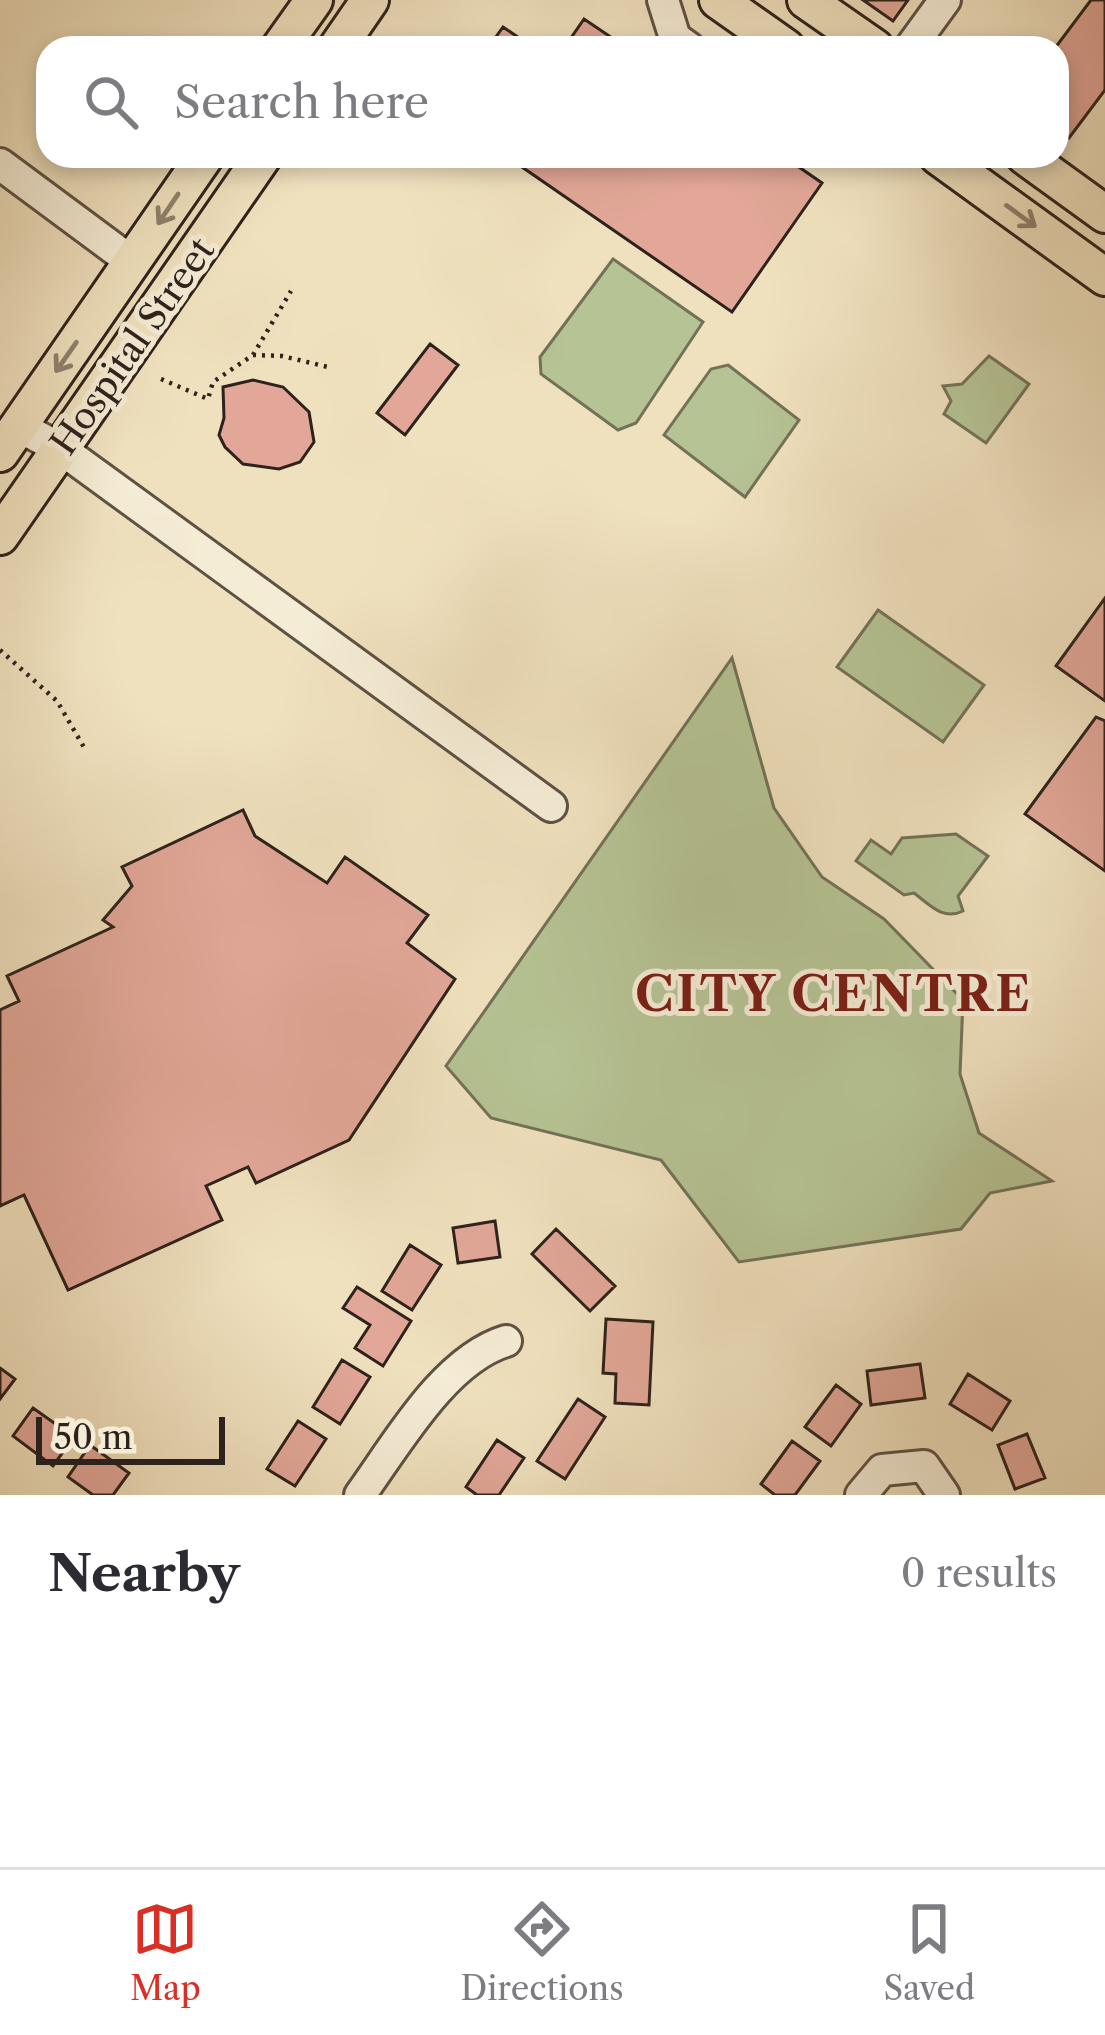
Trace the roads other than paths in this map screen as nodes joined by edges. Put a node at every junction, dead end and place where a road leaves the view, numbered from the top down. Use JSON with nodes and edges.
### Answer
{"nodes":[{"id":1,"x":370,"y":0,"type":"edge"},
{"id":2,"x":663,"y":0,"type":"edge"},
{"id":3,"x":718,"y":0,"type":"edge"},
{"id":4,"x":806,"y":0,"type":"edge"},
{"id":5,"x":945,"y":0,"type":"edge"},
{"id":6,"x":312,"y":1,"type":"edge"},
{"id":7,"x":288,"y":36,"type":"edge"},
{"id":8,"x":345,"y":36,"type":"edge"},
{"id":9,"x":674,"y":36,"type":"edge"},
{"id":10,"x":769,"y":36,"type":"edge"},
{"id":11,"x":857,"y":36,"type":"edge"},
{"id":12,"x":919,"y":36,"type":"edge"},
{"id":13,"x":0,"y":164,"type":"edge"},
{"id":14,"x":197,"y":168,"type":"edge"},
{"id":15,"x":255,"y":168,"type":"edge"},
{"id":16,"x":954,"y":168,"type":"edge"},
{"id":17,"x":1042,"y":168,"type":"edge"},
{"id":18,"x":1105,"y":214,"type":"edge"},
{"id":19,"x":131,"y":262,"type":"junction"},
{"id":20,"x":1104,"y":280,"type":"edge"},
{"id":21,"x":9,"y":440,"type":"edge"},
{"id":22,"x":61,"y":449,"type":"junction"},
{"id":23,"x":0,"y":536,"type":"edge"},
{"id":24,"x":551,"y":806,"type":"dead end"},
{"id":25,"x":506,"y":1341,"type":"dead end"},
{"id":26,"x":360,"y":1495,"type":"edge"},
{"id":27,"x":861,"y":1495,"type":"edge"},
{"id":28,"x":944,"y":1495,"type":"edge"}],
"edges":[{"from":1,"to":8,"type":"main road"},
{"from":2,"to":9,"type":"street"},
{"from":3,"to":10,"type":"main road"},
{"from":4,"to":11,"type":"main road"},
{"from":5,"to":12,"type":"street"},
{"from":6,"to":7,"type":"main road"},
{"from":13,"to":19,"type":"street"},
{"from":14,"to":19,"type":"main road","name":"Hospital Street","one_way":true},
{"from":15,"to":22,"type":"main road","name":"Hospital Street"},
{"from":16,"to":20,"type":"main road","one_way":true},
{"from":17,"to":18,"type":"main road"},
{"from":19,"to":21,"type":"main road","name":"Hospital Street","one_way":true},
{"from":21,"to":22,"type":"street"},
{"from":22,"to":23,"type":"main road","name":"Hospital Street"},
{"from":22,"to":24,"type":"street"},
{"from":25,"to":26,"type":"street"},
{"from":27,"to":28,"type":"street"}]}
